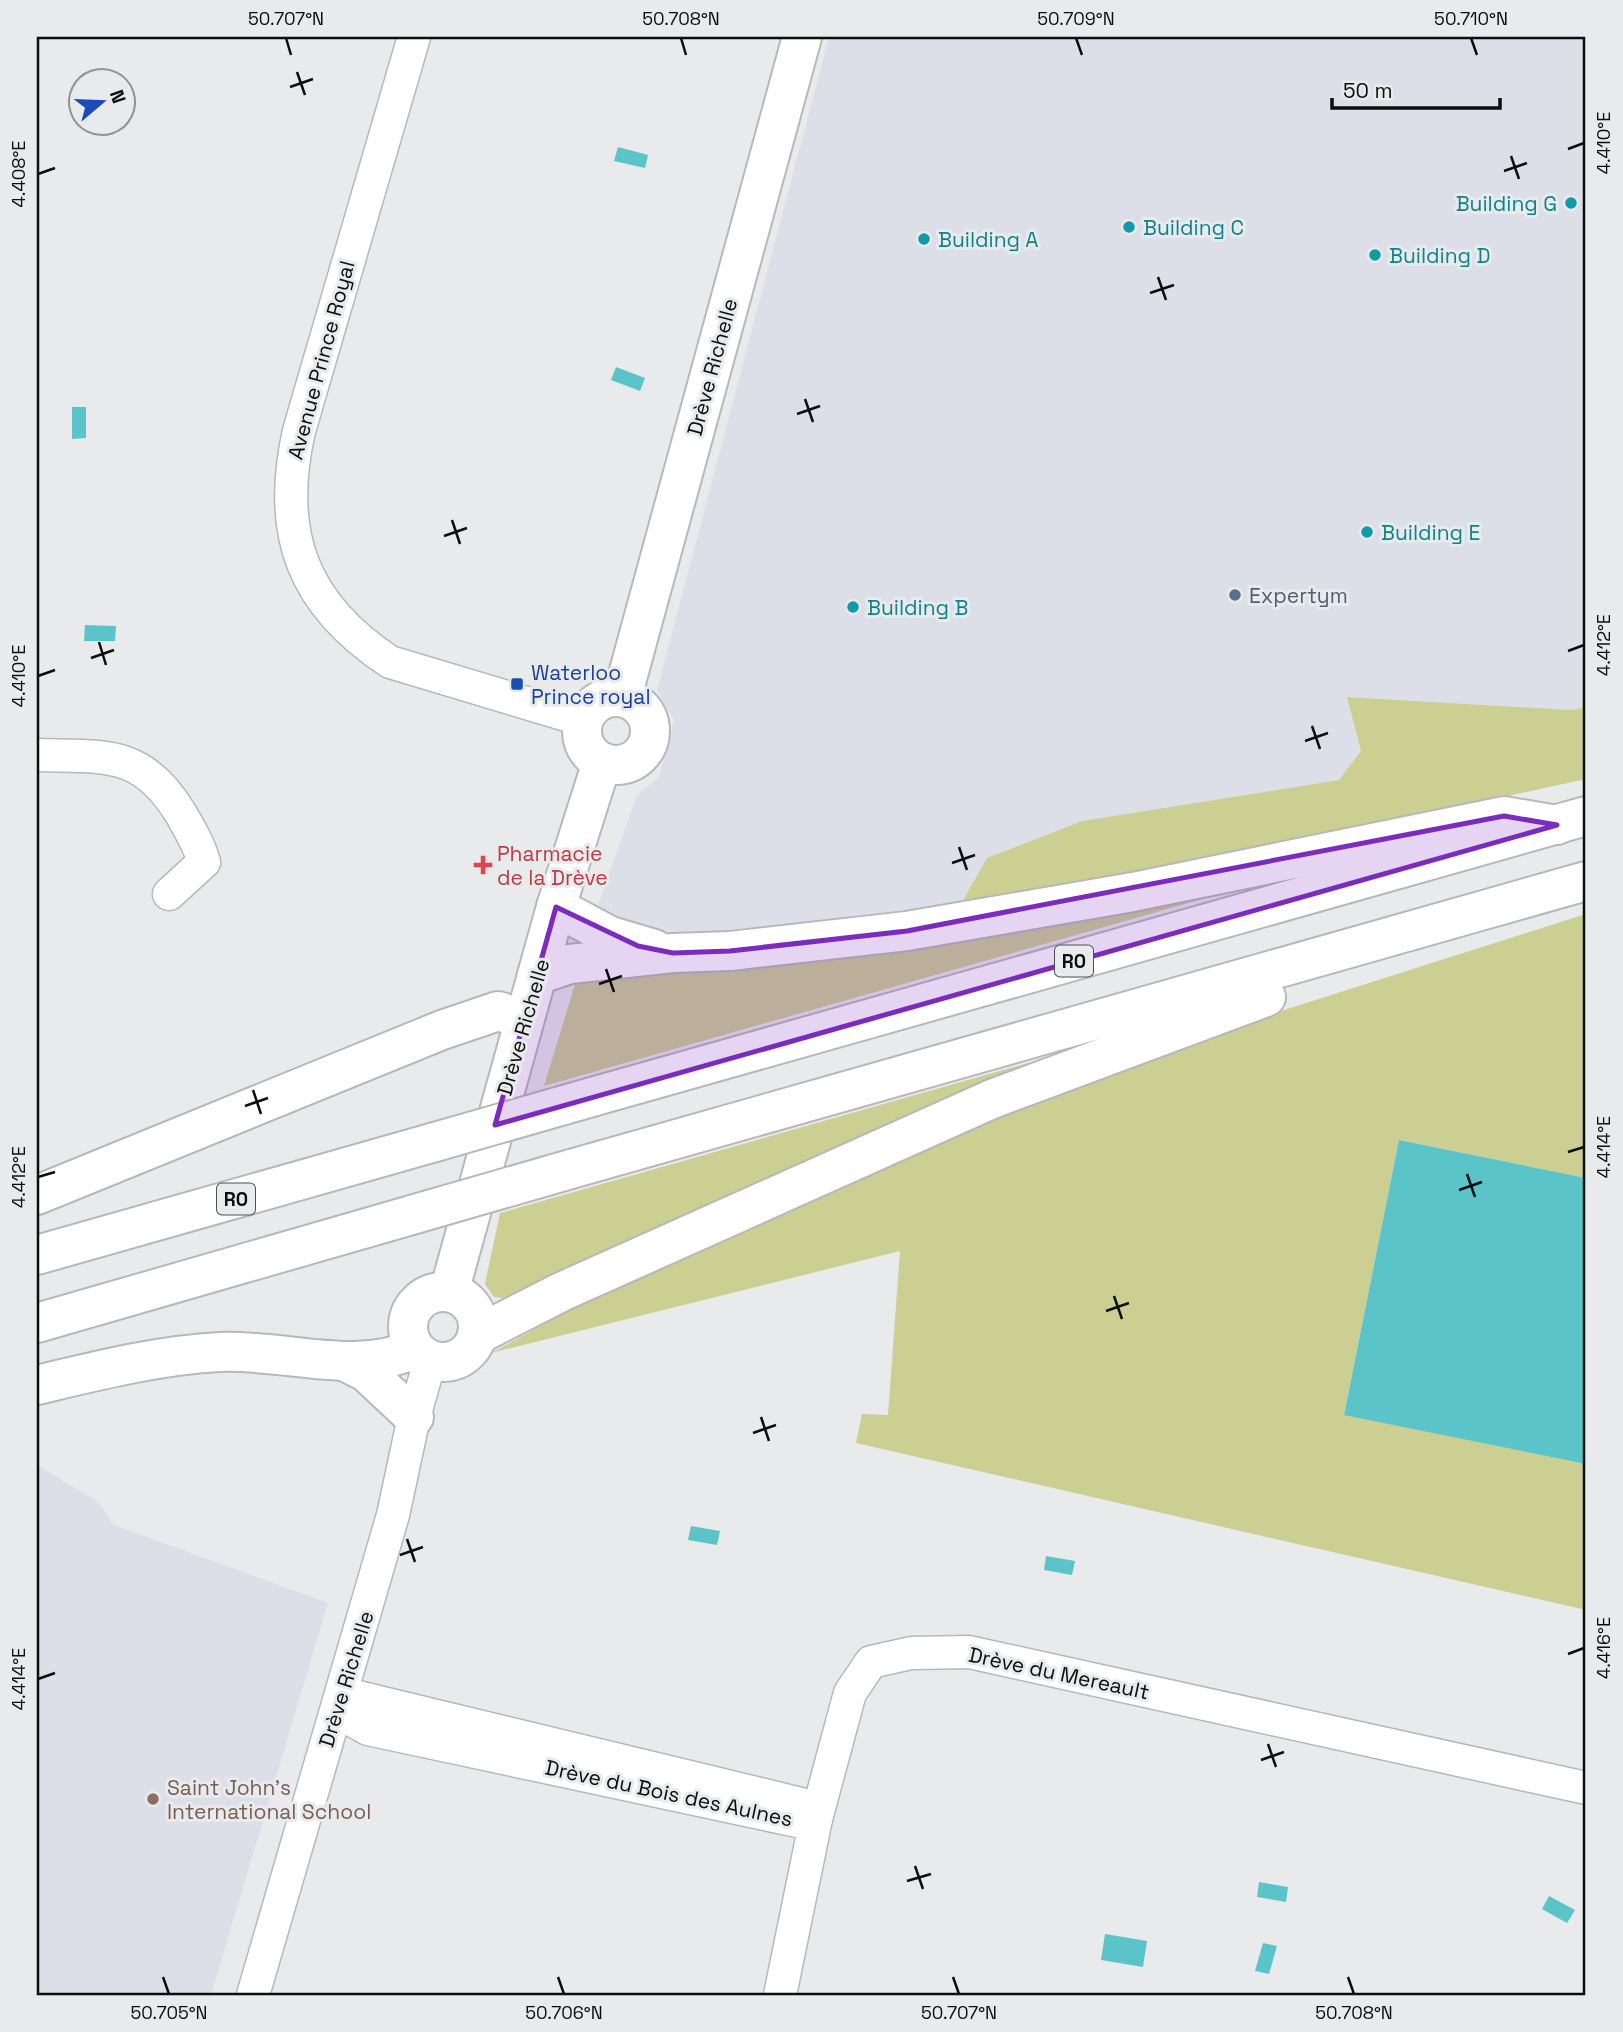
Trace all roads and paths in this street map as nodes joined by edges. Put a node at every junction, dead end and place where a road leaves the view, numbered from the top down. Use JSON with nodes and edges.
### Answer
{"nodes":[{"id":1,"x":414,"y":37,"type":"edge"},
{"id":2,"x":794,"y":38,"type":"edge"},
{"id":3,"x":622,"y":697,"type":"junction"},
{"id":4,"x":583,"y":720,"type":"junction"},
{"id":5,"x":37,"y":755,"type":"edge"},
{"id":6,"x":602,"y":762,"type":"junction"},
{"id":7,"x":1572,"y":821,"type":"edge"},
{"id":8,"x":1586,"y":881,"type":"edge"},
{"id":9,"x":169,"y":894,"type":"dead end"},
{"id":10,"x":556,"y":907,"type":"junction"},
{"id":11,"x":1338,"y":951,"type":"junction"},
{"id":12,"x":673,"y":953,"type":"junction"},
{"id":13,"x":537,"y":975,"type":"junction"},
{"id":14,"x":524,"y":1019,"type":"junction"},
{"id":15,"x":37,"y":1195,"type":"edge"},
{"id":16,"x":37,"y":1255,"type":"edge"},
{"id":17,"x":449,"y":1292,"type":"junction"},
{"id":18,"x":37,"y":1323,"type":"edge"},
{"id":19,"x":477,"y":1335,"type":"junction"},
{"id":20,"x":423,"y":1355,"type":"junction"},
{"id":21,"x":348,"y":1363,"type":"junction"},
{"id":22,"x":37,"y":1385,"type":"edge"},
{"id":23,"x":414,"y":1417,"type":"junction"},
{"id":24,"x":341,"y":1699,"type":"junction"},
{"id":25,"x":1586,"y":1788,"type":"edge"},
{"id":26,"x":816,"y":1819,"type":"junction"},
{"id":27,"x":253,"y":1995,"type":"edge"},
{"id":28,"x":780,"y":1995,"type":"edge"}],
"edges":[{"from":1,"to":4,"type":"street","name":"Avenue Prince Royal"},
{"from":2,"to":3,"type":"main road","name":"Drève Richelle"},
{"from":3,"to":4,"type":"main road"},
{"from":3,"to":6,"type":"main road"},
{"from":4,"to":6,"type":"main road"},
{"from":5,"to":9,"type":"street"},
{"from":6,"to":10,"type":"main road","name":"Drève Richelle"},
{"from":7,"to":12,"type":"main road"},
{"from":7,"to":16,"type":"main road","number":"R0","bridge":true},
{"from":8,"to":11,"type":"main road"},
{"from":10,"to":12,"type":"main road"},
{"from":10,"to":13,"type":"main road","name":"Drève Richelle"},
{"from":11,"to":18,"type":"main road","bridge":true},
{"from":11,"to":19,"type":"main road"},
{"from":12,"to":13,"type":"main road"},
{"from":13,"to":14,"type":"main road","name":"Drève Richelle"},
{"from":14,"to":15,"type":"main road"},
{"from":14,"to":17,"type":"main road","name":"Drève Richelle"},
{"from":17,"to":19,"type":"main road"},
{"from":17,"to":20,"type":"main road"},
{"from":19,"to":20,"type":"main road"},
{"from":20,"to":21,"type":"main road"},
{"from":20,"to":23,"type":"street","name":"Drève Richelle"},
{"from":21,"to":22,"type":"main road"},
{"from":21,"to":23,"type":"main road"},
{"from":23,"to":24,"type":"street","name":"Drève Richelle"},
{"from":24,"to":26,"type":"street","name":"Drève du Bois des Aulnes"},
{"from":24,"to":27,"type":"street","name":"Drève Richelle"},
{"from":25,"to":26,"type":"street","name":"Drève du Mereault"},
{"from":26,"to":28,"type":"street","name":"Drève du Mereault"}]}
